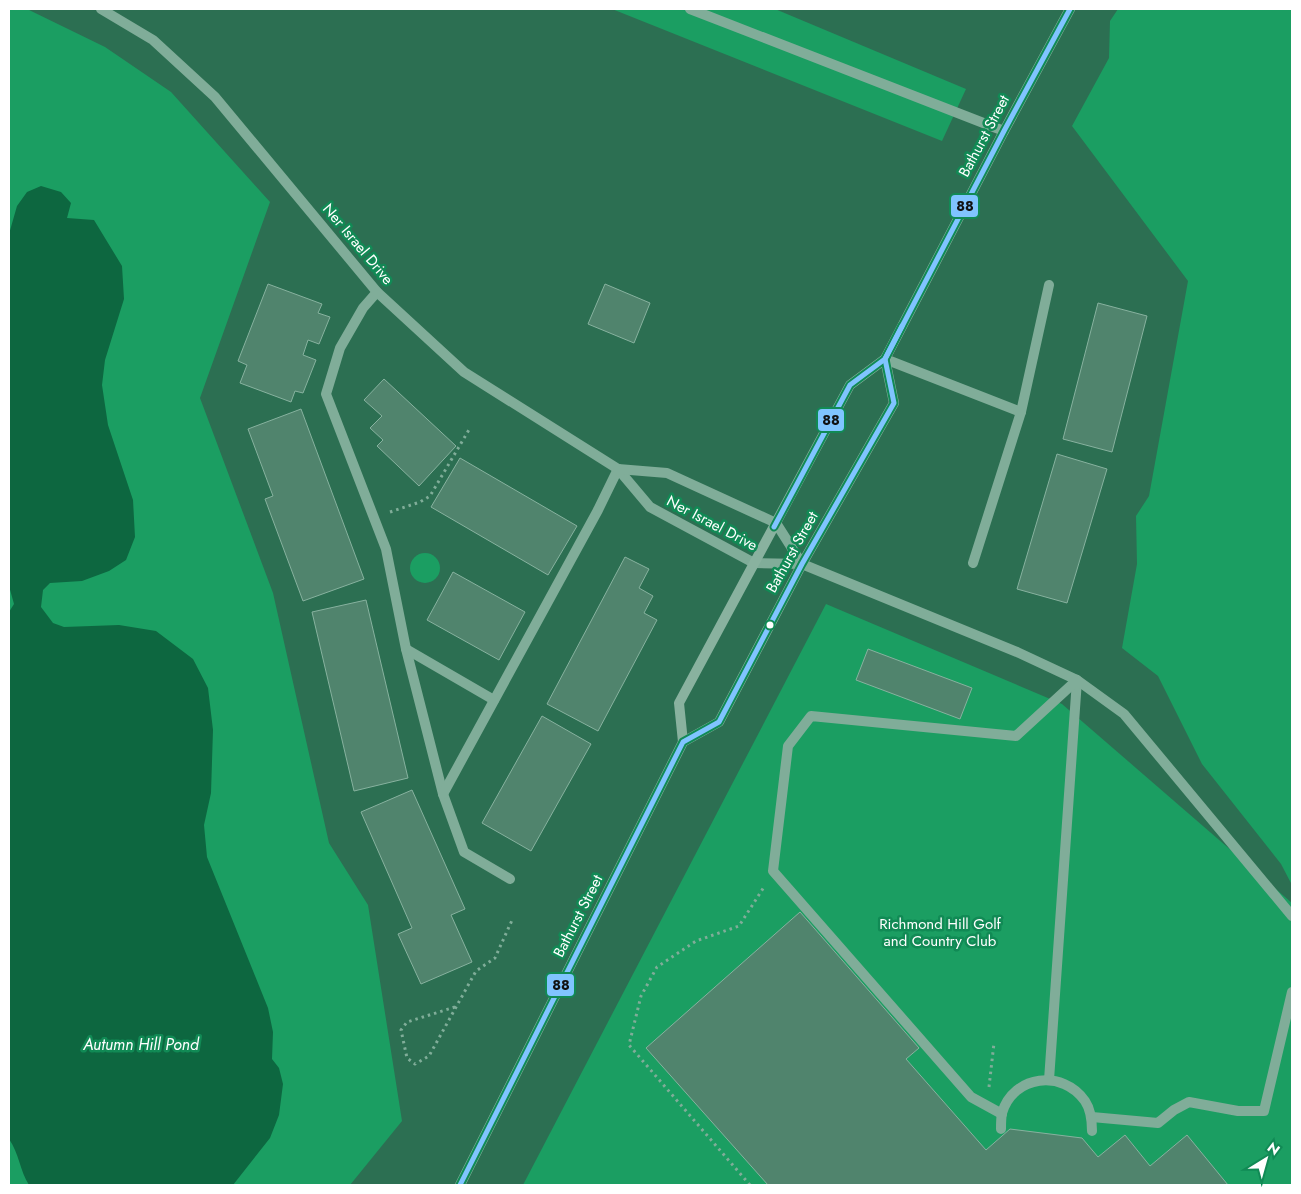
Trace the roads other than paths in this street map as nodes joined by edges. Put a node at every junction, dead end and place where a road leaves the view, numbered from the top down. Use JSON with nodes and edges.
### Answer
{"nodes":[{"id":1,"x":101,"y":9,"type":"edge"},
{"id":2,"x":690,"y":9,"type":"edge"},
{"id":3,"x":1070,"y":9,"type":"edge"},
{"id":4,"x":1004,"y":131,"type":"junction"},
{"id":5,"x":1049,"y":285,"type":"dead end"},
{"id":6,"x":377,"y":292,"type":"junction"},
{"id":7,"x":885,"y":359,"type":"junction"},
{"id":8,"x":1021,"y":412,"type":"junction"},
{"id":9,"x":618,"y":469,"type":"junction"},
{"id":10,"x":776,"y":523,"type":"junction"},
{"id":11,"x":754,"y":563,"type":"junction"},
{"id":12,"x":973,"y":563,"type":"dead end"},
{"id":13,"x":802,"y":564,"type":"junction"},
{"id":14,"x":406,"y":649,"type":"junction"},
{"id":15,"x":1077,"y":680,"type":"junction"},
{"id":16,"x":494,"y":700,"type":"junction"},
{"id":17,"x":683,"y":742,"type":"junction"},
{"id":18,"x":443,"y":794,"type":"junction"},
{"id":19,"x":510,"y":879,"type":"dead end"},
{"id":20,"x":1292,"y":916,"type":"edge"},
{"id":21,"x":1292,"y":992,"type":"edge"},
{"id":22,"x":1049,"y":1080,"type":"junction"},
{"id":23,"x":1002,"y":1114,"type":"junction"},
{"id":24,"x":1092,"y":1117,"type":"junction"},
{"id":25,"x":1001,"y":1129,"type":"dead end"},
{"id":26,"x":1092,"y":1131,"type":"dead end"},
{"id":27,"x":460,"y":1185,"type":"edge"}],
"edges":[{"from":1,"to":6,"type":"street","name":"Ner Israel Drive"},
{"from":2,"to":4,"type":"street"},
{"from":3,"to":4,"type":"main road","name":"Bathurst Street"},
{"from":4,"to":7,"type":"main road","name":"Bathurst Street"},
{"from":5,"to":8,"type":"street"},
{"from":6,"to":9,"type":"street","name":"Ner Israel Drive"},
{"from":6,"to":14,"type":"street"},
{"from":7,"to":8,"type":"street"},
{"from":7,"to":10,"type":"main road","name":"Bathurst Street"},
{"from":7,"to":13,"type":"main road","name":"Bathurst Street"},
{"from":8,"to":12,"type":"street"},
{"from":9,"to":10,"type":"street","name":"Ner Israel Drive"},
{"from":9,"to":11,"type":"street","name":"Ner Israel Drive"},
{"from":9,"to":16,"type":"street"},
{"from":10,"to":11,"type":"main road","name":"Bathurst Street"},
{"from":10,"to":13,"type":"street","name":"Ner Israel Drive"},
{"from":11,"to":13,"type":"street","name":"Ner Israel Drive"},
{"from":11,"to":17,"type":"main road","name":"Bathurst Street"},
{"from":13,"to":15,"type":"street"},
{"from":13,"to":17,"type":"main road","name":"Bathurst Street"},
{"from":14,"to":16,"type":"street"},
{"from":14,"to":18,"type":"street"},
{"from":15,"to":20,"type":"street"},
{"from":15,"to":22,"type":"street"},
{"from":15,"to":23,"type":"street"},
{"from":16,"to":18,"type":"street"},
{"from":17,"to":27,"type":"main road","name":"Bathurst Street"},
{"from":18,"to":19,"type":"street"},
{"from":21,"to":24,"type":"street"},
{"from":22,"to":23,"type":"street"},
{"from":22,"to":24,"type":"street"},
{"from":23,"to":25,"type":"street"},
{"from":24,"to":26,"type":"street"}]}
